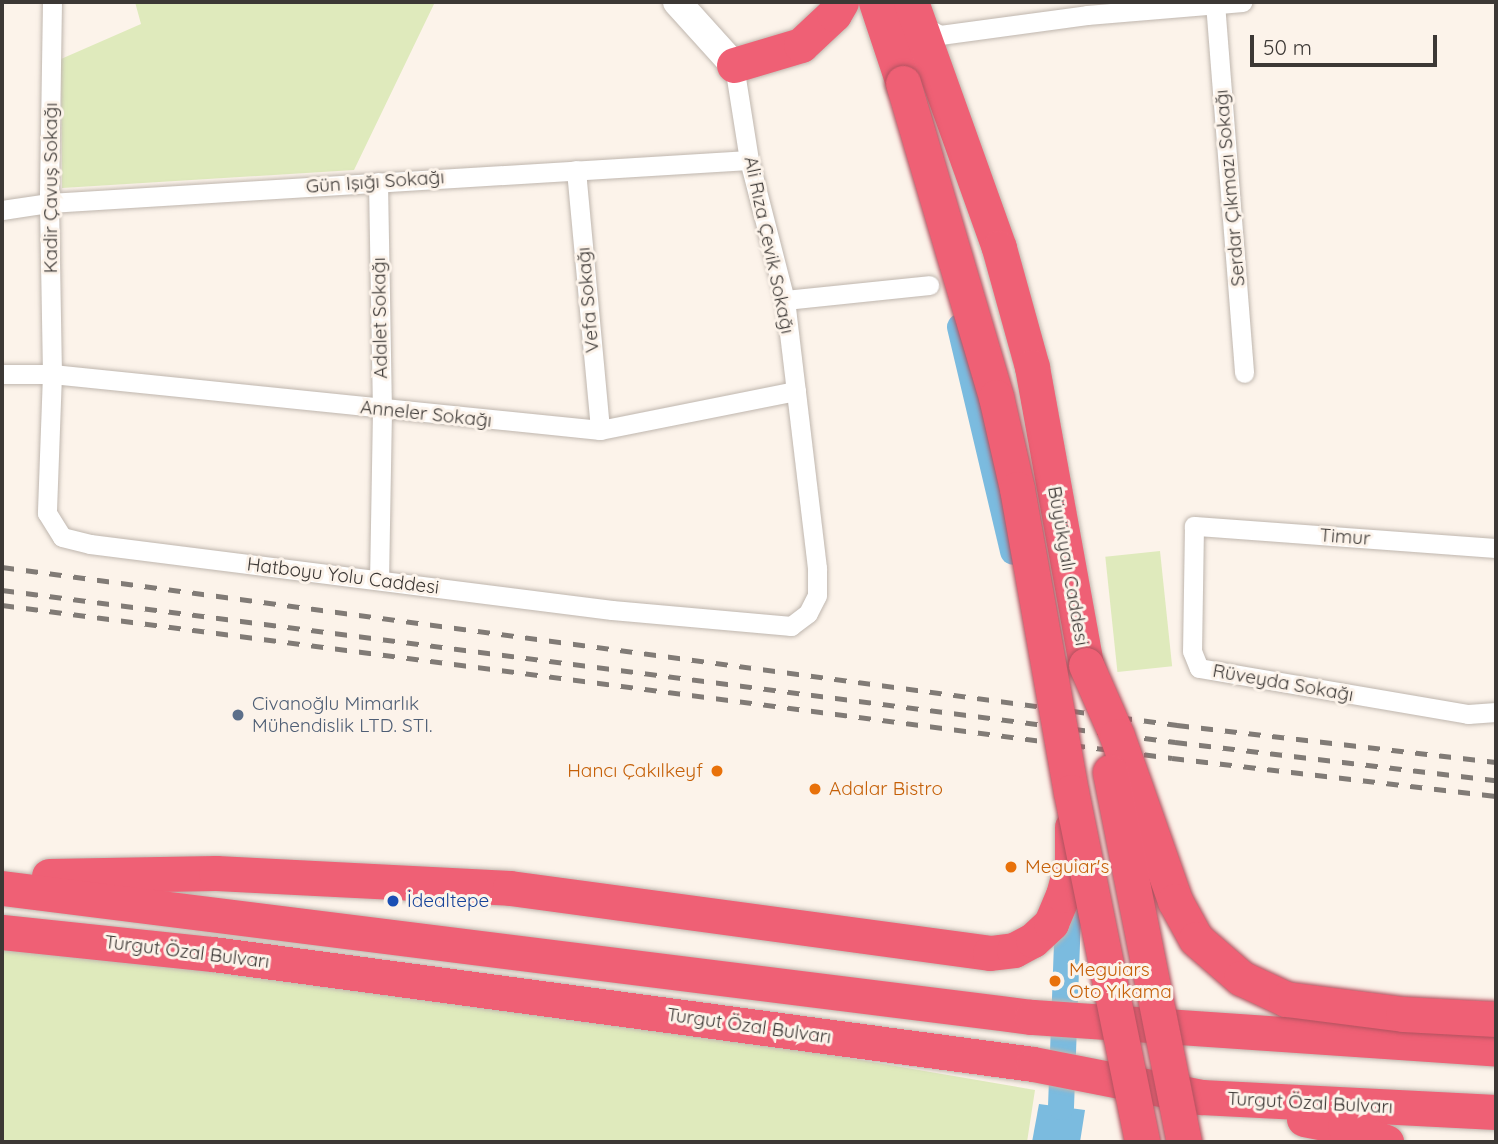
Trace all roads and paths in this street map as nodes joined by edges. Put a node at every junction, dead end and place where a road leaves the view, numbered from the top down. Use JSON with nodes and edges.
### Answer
{"nodes":[{"id":1,"x":51,"y":2,"type":"edge"},
{"id":2,"x":677,"y":2,"type":"edge"},
{"id":3,"x":841,"y":2,"type":"edge"},
{"id":4,"x":876,"y":2,"type":"edge"},
{"id":5,"x":1242,"y":2,"type":"edge"},
{"id":6,"x":1215,"y":3,"type":"edge"},
{"id":7,"x":1087,"y":8,"type":"edge"},
{"id":8,"x":914,"y":12,"type":"edge"},
{"id":9,"x":734,"y":65,"type":"junction"},
{"id":10,"x":749,"y":160,"type":"junction"},
{"id":11,"x":576,"y":170,"type":"junction"},
{"id":12,"x":378,"y":182,"type":"junction"},
{"id":13,"x":50,"y":203,"type":"junction"},
{"id":14,"x":2,"y":210,"type":"edge"},
{"id":15,"x":929,"y":285,"type":"dead end"},
{"id":16,"x":785,"y":300,"type":"junction"},
{"id":17,"x":1244,"y":373,"type":"dead end"},
{"id":18,"x":2,"y":374,"type":"edge"},
{"id":19,"x":52,"y":374,"type":"junction"},
{"id":20,"x":796,"y":391,"type":"junction"},
{"id":21,"x":382,"y":410,"type":"junction"},
{"id":22,"x":600,"y":430,"type":"junction"},
{"id":23,"x":1194,"y":526,"type":"joint"},
{"id":24,"x":1496,"y":548,"type":"edge"},
{"id":25,"x":379,"y":580,"type":"junction"},
{"id":26,"x":791,"y":625,"type":"joint"},
{"id":27,"x":1086,"y":665,"type":"junction"},
{"id":28,"x":1496,"y":712,"type":"edge"},
{"id":29,"x":1071,"y":792,"type":"junction"},
{"id":30,"x":2,"y":877,"type":"edge"},
{"id":31,"x":2,"y":888,"type":"edge"},
{"id":32,"x":2,"y":932,"type":"edge"},
{"id":33,"x":1496,"y":1019,"type":"edge"},
{"id":34,"x":1496,"y":1049,"type":"edge"},
{"id":35,"x":1201,"y":1097,"type":"junction"},
{"id":36,"x":1496,"y":1112,"type":"edge"},
{"id":37,"x":1142,"y":1142,"type":"edge"},
{"id":38,"x":1184,"y":1142,"type":"edge"},
{"id":39,"x":1386,"y":1142,"type":"edge"}],
"edges":[{"from":1,"to":13,"type":"street","name":"Kadir Çavuş Sokağı"},
{"from":2,"to":9,"type":"main road"},
{"from":3,"to":9,"type":"highway"},
{"from":4,"to":29,"type":"highway","name":"Büyükyalı Caddesi","bridge":true},
{"from":5,"to":6,"type":"street"},
{"from":6,"to":7,"type":"street"},
{"from":6,"to":17,"type":"street","name":"Serdar Çıkmazı Sokağı"},
{"from":7,"to":8,"type":"street"},
{"from":8,"to":27,"type":"highway","name":"Büyükyalı Caddesi"},
{"from":9,"to":10,"type":"street","name":"Ali Rıza Çevik Sokağı"},
{"from":10,"to":11,"type":"street","name":"Gün Işığı Sokağı"},
{"from":10,"to":16,"type":"street","name":"Ali Rıza Çevik Sokağı"},
{"from":11,"to":12,"type":"street","name":"Gün Işığı Sokağı"},
{"from":11,"to":22,"type":"street","name":"Vefa Sokağı"},
{"from":12,"to":13,"type":"street","name":"Gün Işığı Sokağı"},
{"from":12,"to":21,"type":"street","name":"Adalet Sokağı"},
{"from":13,"to":14,"type":"street","name":"Gün Işığı Sokağı"},
{"from":13,"to":19,"type":"street","name":"Kadir Çavuş Sokağı"},
{"from":15,"to":16,"type":"street"},
{"from":16,"to":20,"type":"street","name":"Ali Rıza Çevik Sokağı"},
{"from":18,"to":19,"type":"street","name":"Anneler Sokağı"},
{"from":19,"to":21,"type":"street","name":"Anneler Sokağı"},
{"from":19,"to":25,"type":"street","name":"Hatboyu Yolu Caddesi"},
{"from":20,"to":22,"type":"street","name":"Anneler Sokağı"},
{"from":20,"to":26,"type":"street","name":"Ali Rıza Çevik Sokağı"},
{"from":21,"to":22,"type":"street","name":"Anneler Sokağı"},
{"from":21,"to":25,"type":"street","name":"Adalet Sokağı"},
{"from":23,"to":24,"type":"street","name":"Timur"},
{"from":23,"to":28,"type":"street","name":"Rüveyda Sokağı"},
{"from":25,"to":26,"type":"street","name":"Hatboyu Yolu Caddesi"},
{"from":27,"to":33,"type":"highway","bridge":true},
{"from":27,"to":38,"type":"highway","name":"Büyükyalı Caddesi","bridge":true},
{"from":29,"to":30,"type":"highway","bridge":true},
{"from":29,"to":37,"type":"highway","bridge":true},
{"from":31,"to":34,"type":"highway"},
{"from":32,"to":35,"type":"highway","name":"Turgut Özal Bulvarı"},
{"from":35,"to":36,"type":"highway","name":"Turgut Özal Bulvarı"},
{"from":35,"to":39,"type":"highway"}]}
